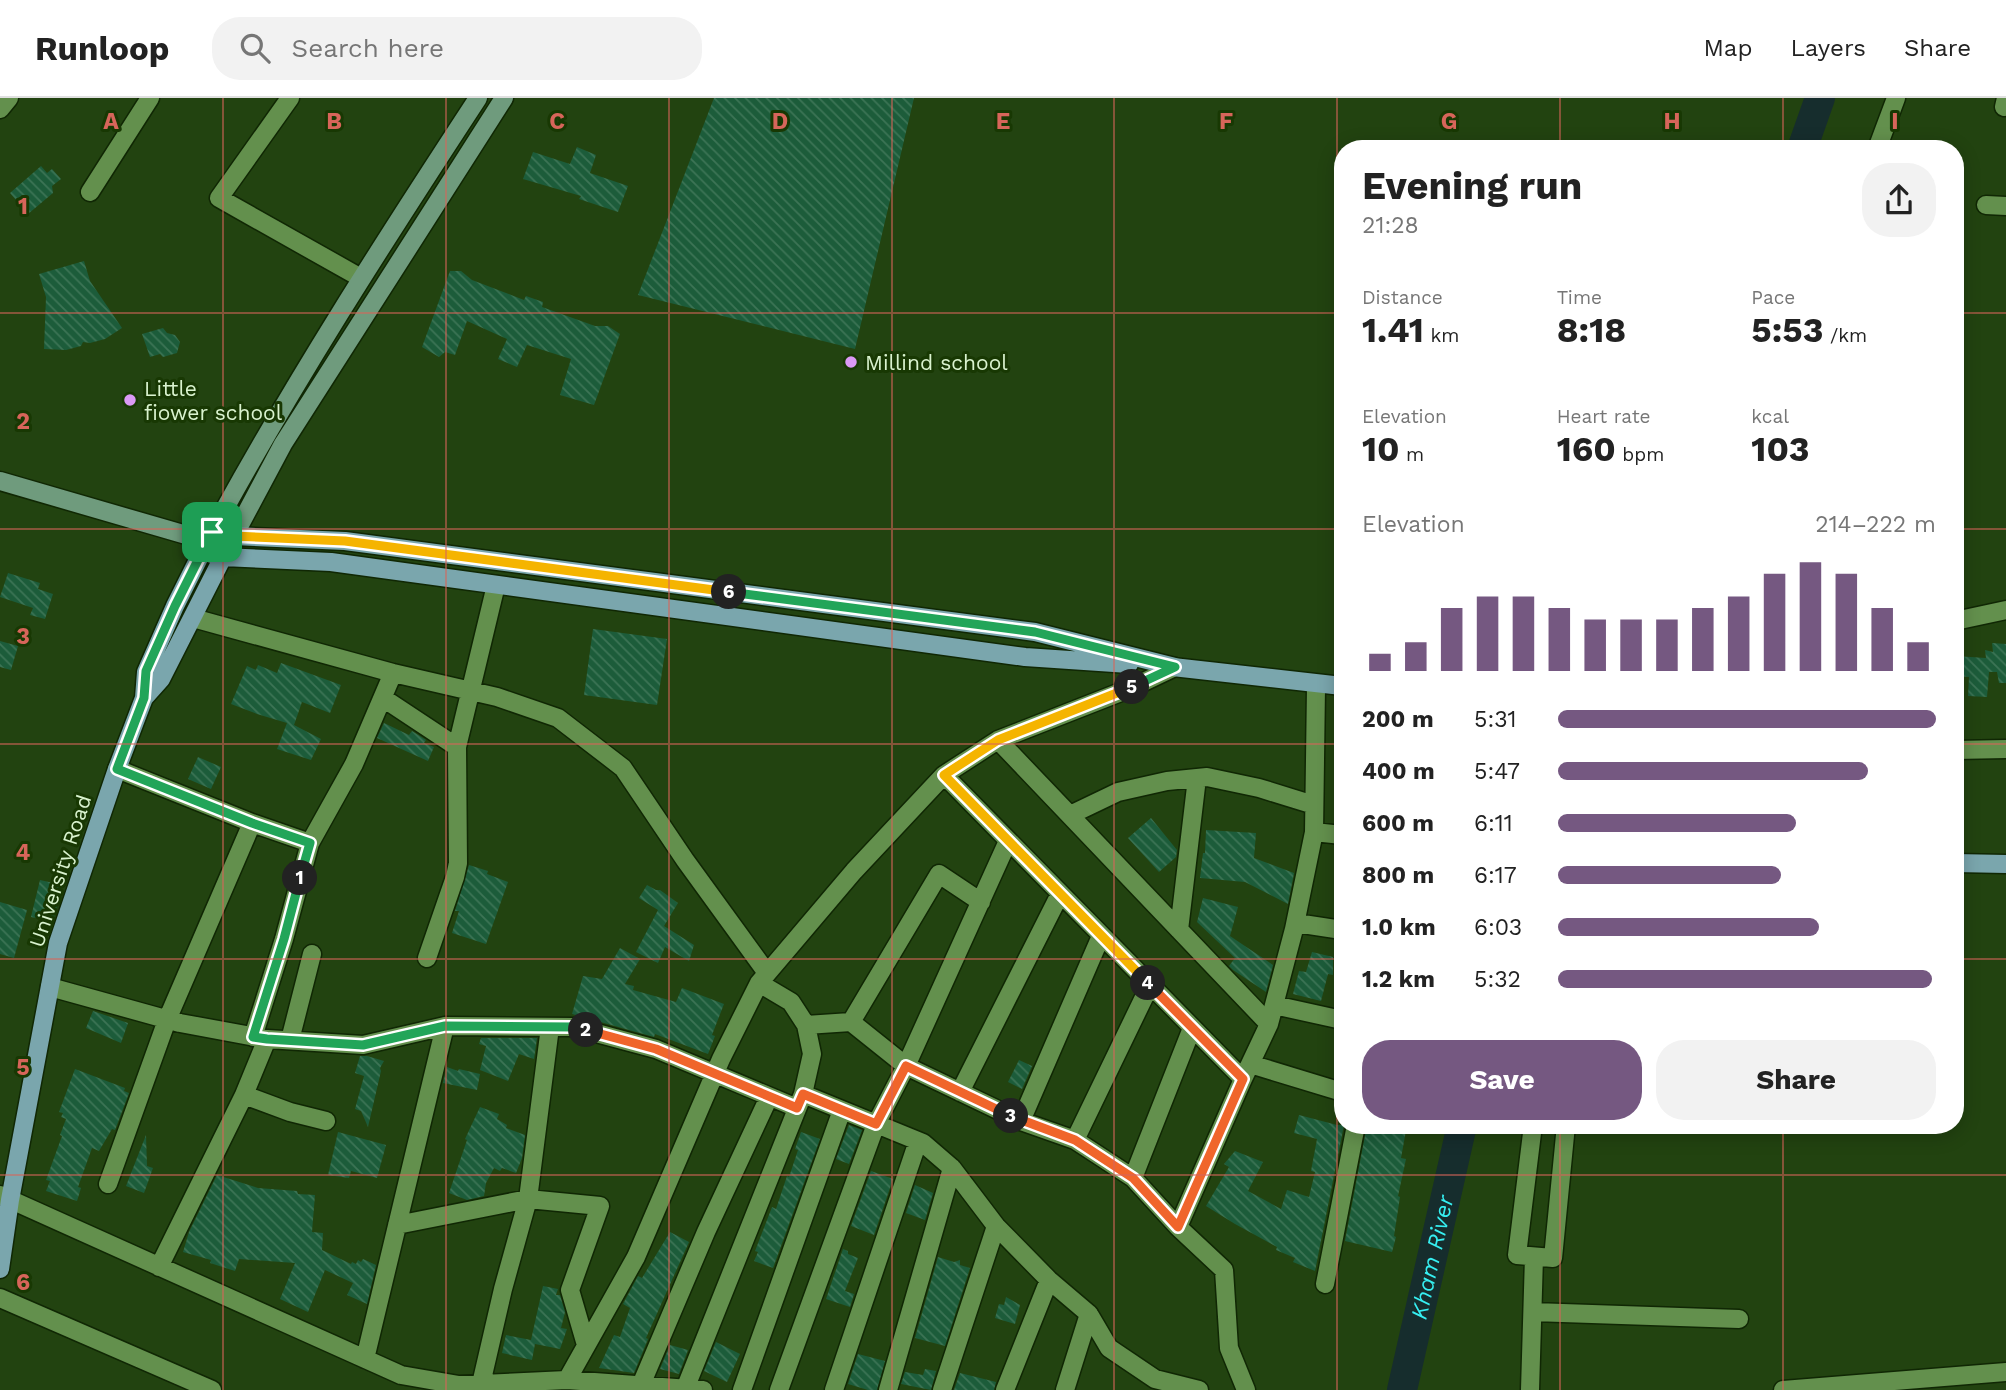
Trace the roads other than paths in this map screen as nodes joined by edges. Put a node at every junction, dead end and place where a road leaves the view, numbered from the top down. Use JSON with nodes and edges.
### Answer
{"nodes":[{"id":1,"x":9,"y":98,"type":"edge"},
{"id":2,"x":150,"y":98,"type":"edge"},
{"id":3,"x":290,"y":98,"type":"edge"},
{"id":4,"x":478,"y":98,"type":"edge"},
{"id":5,"x":504,"y":98,"type":"edge"},
{"id":6,"x":1896,"y":98,"type":"edge"},
{"id":7,"x":0,"y":109,"type":"edge"},
{"id":8,"x":1880,"y":140,"type":"edge"},
{"id":9,"x":90,"y":192,"type":"dead end"},
{"id":10,"x":1986,"y":205,"type":"dead end"},
{"id":11,"x":2006,"y":206,"type":"edge"},
{"id":12,"x":361,"y":278,"type":"junction"},
{"id":13,"x":0,"y":481,"type":"edge"},
{"id":14,"x":233,"y":536,"type":"junction"},
{"id":15,"x":207,"y":541,"type":"junction"},
{"id":16,"x":223,"y":557,"type":"junction"},
{"id":17,"x":496,"y":584,"type":"junction"},
{"id":18,"x":2006,"y":610,"type":"edge"},
{"id":19,"x":193,"y":618,"type":"junction"},
{"id":20,"x":1964,"y":619,"type":"edge"},
{"id":21,"x":1175,"y":667,"type":"junction"},
{"id":22,"x":393,"y":673,"type":"junction"},
{"id":23,"x":1289,"y":680,"type":"junction"},
{"id":24,"x":1334,"y":685,"type":"edge"},
{"id":25,"x":1316,"y":688,"type":"junction"},
{"id":26,"x":471,"y":691,"type":"junction"},
{"id":27,"x":1334,"y":694,"type":"edge"},
{"id":28,"x":144,"y":698,"type":"junction"},
{"id":29,"x":383,"y":698,"type":"junction"},
{"id":30,"x":998,"y":740,"type":"junction"},
{"id":31,"x":457,"y":747,"type":"junction"},
{"id":32,"x":2006,"y":748,"type":"edge"},
{"id":33,"x":1964,"y":750,"type":"edge"},
{"id":34,"x":117,"y":769,"type":"junction"},
{"id":35,"x":944,"y":775,"type":"junction"},
{"id":36,"x":1197,"y":778,"type":"junction"},
{"id":37,"x":1314,"y":805,"type":"junction"},
{"id":38,"x":1070,"y":815,"type":"junction"},
{"id":39,"x":252,"y":823,"type":"junction"},
{"id":40,"x":1314,"y":832,"type":"junction"},
{"id":41,"x":1334,"y":834,"type":"edge"},
{"id":42,"x":1008,"y":841,"type":"junction"},
{"id":43,"x":310,"y":843,"type":"junction"},
{"id":44,"x":1964,"y":863,"type":"edge"},
{"id":45,"x":2006,"y":864,"type":"edge"},
{"id":46,"x":1060,"y":894,"type":"junction"},
{"id":47,"x":981,"y":902,"type":"junction"},
{"id":48,"x":1296,"y":923,"type":"junction"},
{"id":49,"x":1334,"y":929,"type":"edge"},
{"id":50,"x":1179,"y":930,"type":"junction"},
{"id":51,"x":1101,"y":936,"type":"junction"},
{"id":52,"x":312,"y":954,"type":"dead end"},
{"id":53,"x":427,"y":958,"type":"dead end"},
{"id":54,"x":763,"y":978,"type":"junction"},
{"id":55,"x":1150,"y":985,"type":"junction"},
{"id":56,"x":50,"y":988,"type":"junction"},
{"id":57,"x":1274,"y":1005,"type":"junction"},
{"id":58,"x":1334,"y":1018,"type":"edge"},
{"id":59,"x":167,"y":1020,"type":"junction"},
{"id":60,"x":850,"y":1022,"type":"junction"},
{"id":61,"x":1269,"y":1024,"type":"junction"},
{"id":62,"x":806,"y":1025,"type":"junction"},
{"id":63,"x":445,"y":1026,"type":"junction"},
{"id":64,"x":550,"y":1027,"type":"junction"},
{"id":65,"x":1192,"y":1028,"type":"junction"},
{"id":66,"x":260,"y":1038,"type":"junction"},
{"id":67,"x":290,"y":1040,"type":"junction"},
{"id":68,"x":906,"y":1066,"type":"junction"},
{"id":69,"x":1246,"y":1072,"type":"junction"},
{"id":70,"x":714,"y":1074,"type":"junction"},
{"id":71,"x":1334,"y":1090,"type":"edge"},
{"id":72,"x":960,"y":1092,"type":"junction"},
{"id":73,"x":244,"y":1095,"type":"junction"},
{"id":74,"x":769,"y":1097,"type":"junction"},
{"id":75,"x":800,"y":1101,"type":"junction"},
{"id":76,"x":842,"y":1110,"type":"junction"},
{"id":77,"x":326,"y":1121,"type":"dead end"},
{"id":78,"x":1021,"y":1121,"type":"junction"},
{"id":79,"x":876,"y":1124,"type":"junction"},
{"id":80,"x":1354,"y":1134,"type":"edge"},
{"id":81,"x":1532,"y":1134,"type":"edge"},
{"id":82,"x":1565,"y":1134,"type":"edge"},
{"id":83,"x":1075,"y":1140,"type":"junction"},
{"id":84,"x":918,"y":1141,"type":"junction"},
{"id":85,"x":952,"y":1168,"type":"junction"},
{"id":86,"x":1133,"y":1178,"type":"junction"},
{"id":87,"x":108,"y":1184,"type":"dead end"},
{"id":88,"x":5,"y":1198,"type":"edge"},
{"id":89,"x":528,"y":1199,"type":"junction"},
{"id":90,"x":397,"y":1226,"type":"junction"},
{"id":91,"x":996,"y":1226,"type":"junction"},
{"id":92,"x":1178,"y":1227,"type":"junction"},
{"id":93,"x":1534,"y":1256,"type":"junction"},
{"id":94,"x":159,"y":1267,"type":"junction"},
{"id":95,"x":0,"y":1269,"type":"edge"},
{"id":96,"x":1049,"y":1280,"type":"junction"},
{"id":97,"x":1325,"y":1284,"type":"dead end"},
{"id":98,"x":0,"y":1298,"type":"edge"},
{"id":99,"x":1533,"y":1312,"type":"junction"},
{"id":100,"x":1089,"y":1314,"type":"junction"},
{"id":101,"x":1739,"y":1319,"type":"dead end"},
{"id":102,"x":586,"y":1345,"type":"junction"},
{"id":103,"x":365,"y":1359,"type":"junction"},
{"id":104,"x":2006,"y":1371,"type":"edge"},
{"id":105,"x":172,"y":1373,"type":"junction"},
{"id":106,"x":567,"y":1380,"type":"junction"},
{"id":107,"x":481,"y":1384,"type":"junction"},
{"id":108,"x":641,"y":1385,"type":"junction"},
{"id":109,"x":1875,"y":1386,"type":"edge"},
{"id":110,"x":455,"y":1387,"type":"edge"},
{"id":111,"x":694,"y":1389,"type":"edge"},
{"id":112,"x":165,"y":1390,"type":"edge"},
{"id":113,"x":212,"y":1390,"type":"edge"},
{"id":114,"x":741,"y":1390,"type":"edge"},
{"id":115,"x":779,"y":1390,"type":"edge"},
{"id":116,"x":834,"y":1390,"type":"edge"},
{"id":117,"x":888,"y":1390,"type":"edge"},
{"id":118,"x":942,"y":1390,"type":"edge"},
{"id":119,"x":1004,"y":1390,"type":"edge"},
{"id":120,"x":1065,"y":1390,"type":"edge"},
{"id":121,"x":1199,"y":1390,"type":"edge"},
{"id":122,"x":1246,"y":1390,"type":"edge"},
{"id":123,"x":1530,"y":1390,"type":"edge"},
{"id":124,"x":1783,"y":1390,"type":"edge"}],
"edges":[{"from":1,"to":7,"type":"street"},
{"from":2,"to":9,"type":"street"},
{"from":3,"to":12,"type":"street"},
{"from":4,"to":12,"type":"street"},
{"from":5,"to":14,"type":"street"},
{"from":6,"to":8,"type":"street"},
{"from":10,"to":11,"type":"street"},
{"from":12,"to":15,"type":"street"},
{"from":13,"to":15,"type":"street"},
{"from":14,"to":15,"type":"main road"},
{"from":14,"to":16,"type":"main road","name":"University Road"},
{"from":14,"to":21,"type":"main road"},
{"from":15,"to":16,"type":"main road"},
{"from":15,"to":28,"type":"main road","name":"University Road"},
{"from":16,"to":17,"type":"main road"},
{"from":16,"to":19,"type":"main road","name":"University Road"},
{"from":17,"to":21,"type":"main road"},
{"from":17,"to":26,"type":"street"},
{"from":18,"to":20,"type":"street"},
{"from":19,"to":22,"type":"street"},
{"from":19,"to":28,"type":"main road","name":"University Road"},
{"from":21,"to":23,"type":"main road"},
{"from":21,"to":30,"type":"street"},
{"from":22,"to":26,"type":"street"},
{"from":22,"to":29,"type":"street"},
{"from":23,"to":24,"type":"main road"},
{"from":23,"to":25,"type":"main road"},
{"from":25,"to":27,"type":"main road"},
{"from":25,"to":37,"type":"street"},
{"from":26,"to":31,"type":"street"},
{"from":26,"to":54,"type":"street"},
{"from":28,"to":34,"type":"main road","name":"University Road"},
{"from":29,"to":31,"type":"street"},
{"from":29,"to":43,"type":"street"},
{"from":30,"to":35,"type":"street"},
{"from":30,"to":38,"type":"street"},
{"from":31,"to":53,"type":"street"},
{"from":32,"to":33,"type":"street"},
{"from":34,"to":39,"type":"street"},
{"from":34,"to":56,"type":"main road","name":"University Road"},
{"from":35,"to":42,"type":"street"},
{"from":35,"to":54,"type":"street"},
{"from":36,"to":37,"type":"street"},
{"from":36,"to":38,"type":"street"},
{"from":36,"to":50,"type":"street"},
{"from":37,"to":40,"type":"street"},
{"from":38,"to":50,"type":"street"},
{"from":39,"to":43,"type":"street"},
{"from":39,"to":59,"type":"street"},
{"from":40,"to":41,"type":"street"},
{"from":40,"to":48,"type":"street"},
{"from":42,"to":46,"type":"street"},
{"from":42,"to":47,"type":"street"},
{"from":43,"to":66,"type":"street"},
{"from":44,"to":45,"type":"main road"},
{"from":46,"to":51,"type":"street"},
{"from":46,"to":72,"type":"street"},
{"from":47,"to":60,"type":"street"},
{"from":47,"to":68,"type":"street"},
{"from":48,"to":49,"type":"street"},
{"from":48,"to":57,"type":"street"},
{"from":50,"to":61,"type":"street"},
{"from":51,"to":55,"type":"street"},
{"from":51,"to":78,"type":"street"},
{"from":52,"to":67,"type":"street"},
{"from":54,"to":62,"type":"street"},
{"from":54,"to":70,"type":"street"},
{"from":55,"to":65,"type":"street"},
{"from":55,"to":83,"type":"street"},
{"from":56,"to":59,"type":"street"},
{"from":56,"to":88,"type":"main road","name":"University Road"},
{"from":57,"to":58,"type":"street"},
{"from":57,"to":61,"type":"street"},
{"from":59,"to":66,"type":"street"},
{"from":59,"to":87,"type":"street"},
{"from":60,"to":62,"type":"street"},
{"from":60,"to":68,"type":"street"},
{"from":61,"to":69,"type":"street"},
{"from":62,"to":75,"type":"street"},
{"from":63,"to":64,"type":"street"},
{"from":63,"to":67,"type":"street"},
{"from":63,"to":90,"type":"street"},
{"from":64,"to":70,"type":"street"},
{"from":64,"to":89,"type":"street"},
{"from":65,"to":69,"type":"street"},
{"from":65,"to":86,"type":"street"},
{"from":66,"to":67,"type":"street"},
{"from":66,"to":73,"type":"street"},
{"from":68,"to":72,"type":"street"},
{"from":68,"to":79,"type":"street"},
{"from":69,"to":71,"type":"street"},
{"from":69,"to":92,"type":"street"},
{"from":70,"to":74,"type":"street"},
{"from":70,"to":102,"type":"street"},
{"from":72,"to":78,"type":"street"},
{"from":73,"to":77,"type":"street"},
{"from":73,"to":94,"type":"street"},
{"from":74,"to":75,"type":"street"},
{"from":74,"to":108,"type":"street"},
{"from":75,"to":76,"type":"street"},
{"from":75,"to":111,"type":"street"},
{"from":76,"to":79,"type":"street"},
{"from":76,"to":114,"type":"street"},
{"from":78,"to":83,"type":"street"},
{"from":79,"to":84,"type":"street"},
{"from":79,"to":115,"type":"street"},
{"from":80,"to":97,"type":"street"},
{"from":81,"to":93,"type":"street"},
{"from":82,"to":93,"type":"street"},
{"from":83,"to":86,"type":"street"},
{"from":84,"to":85,"type":"street"},
{"from":84,"to":116,"type":"street"},
{"from":85,"to":91,"type":"street"},
{"from":85,"to":117,"type":"street"},
{"from":86,"to":92,"type":"street"},
{"from":88,"to":94,"type":"street"},
{"from":88,"to":95,"type":"main road","name":"University Road"},
{"from":89,"to":90,"type":"street"},
{"from":89,"to":102,"type":"street"},
{"from":89,"to":107,"type":"street"},
{"from":90,"to":103,"type":"street"},
{"from":91,"to":96,"type":"street"},
{"from":91,"to":118,"type":"street"},
{"from":92,"to":122,"type":"street"},
{"from":93,"to":99,"type":"street"},
{"from":94,"to":103,"type":"street"},
{"from":96,"to":100,"type":"street"},
{"from":96,"to":119,"type":"street"},
{"from":98,"to":105,"type":"street"},
{"from":99,"to":101,"type":"street"},
{"from":99,"to":123,"type":"street"},
{"from":100,"to":120,"type":"street"},
{"from":100,"to":121,"type":"street"},
{"from":102,"to":106,"type":"street"},
{"from":103,"to":110,"type":"street"},
{"from":104,"to":109,"type":"street"},
{"from":105,"to":112,"type":"street"},
{"from":105,"to":113,"type":"street"},
{"from":106,"to":107,"type":"street"},
{"from":106,"to":108,"type":"street"},
{"from":107,"to":110,"type":"street"},
{"from":108,"to":111,"type":"street"},
{"from":109,"to":124,"type":"street"}]}
